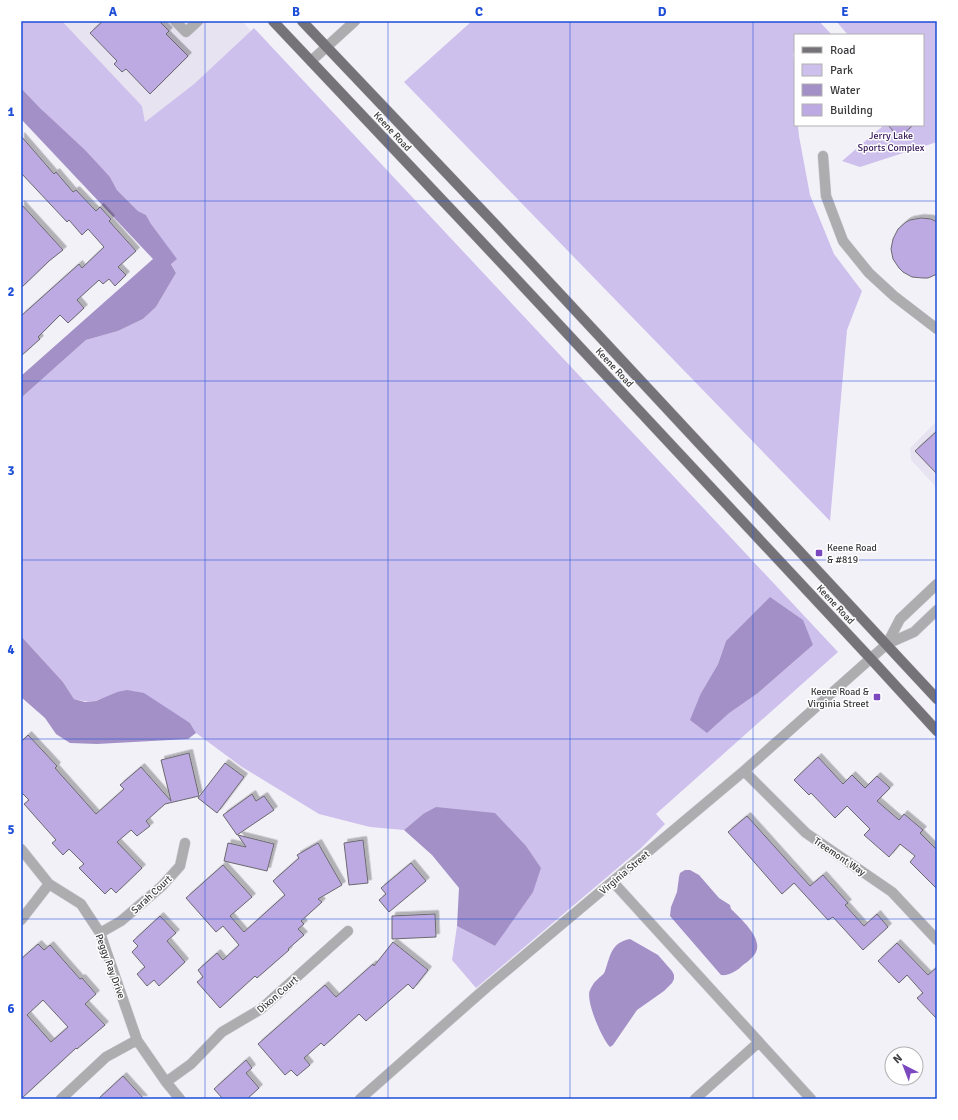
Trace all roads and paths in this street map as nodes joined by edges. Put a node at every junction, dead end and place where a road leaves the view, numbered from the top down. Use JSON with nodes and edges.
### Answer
{"nodes":[{"id":1,"x":175,"y":21,"type":"edge"},
{"id":2,"x":198,"y":21,"type":"edge"},
{"id":3,"x":273,"y":21,"type":"edge"},
{"id":4,"x":302,"y":21,"type":"edge"},
{"id":5,"x":355,"y":21,"type":"edge"},
{"id":6,"x":327,"y":47,"type":"junction"},
{"id":7,"x":311,"y":61,"type":"junction"},
{"id":8,"x":823,"y":156,"type":"dead end"},
{"id":9,"x":937,"y":329,"type":"edge"},
{"id":10,"x":937,"y":584,"type":"edge"},
{"id":11,"x":937,"y":610,"type":"edge"},
{"id":12,"x":887,"y":644,"type":"junction"},
{"id":13,"x":870,"y":658,"type":"junction"},
{"id":14,"x":937,"y":699,"type":"edge"},
{"id":15,"x":937,"y":731,"type":"edge"},
{"id":16,"x":744,"y":771,"type":"junction"},
{"id":17,"x":185,"y":843,"type":"dead end"},
{"id":18,"x":21,"y":848,"type":"edge"},
{"id":19,"x":613,"y":882,"type":"junction"},
{"id":20,"x":49,"y":884,"type":"junction"},
{"id":21,"x":21,"y":920,"type":"edge"},
{"id":22,"x":348,"y":930,"type":"dead end"},
{"id":23,"x":100,"y":933,"type":"junction"},
{"id":24,"x":937,"y":940,"type":"edge"},
{"id":25,"x":137,"y":1040,"type":"junction"},
{"id":26,"x":759,"y":1042,"type":"junction"},
{"id":27,"x":166,"y":1082,"type":"junction"},
{"id":28,"x":61,"y":1099,"type":"edge"},
{"id":29,"x":180,"y":1099,"type":"edge"},
{"id":30,"x":360,"y":1099,"type":"edge"},
{"id":31,"x":695,"y":1099,"type":"edge"},
{"id":32,"x":810,"y":1099,"type":"edge"}],
"edges":[{"from":1,"to":2,"type":"street"},
{"from":3,"to":7,"type":"main road","name":"Keene Road"},
{"from":4,"to":6,"type":"main road","name":"Keene Road"},
{"from":5,"to":6,"type":"street"},
{"from":6,"to":7,"type":"street"},
{"from":6,"to":12,"type":"main road","name":"Keene Road"},
{"from":7,"to":13,"type":"main road","name":"Keene Road"},
{"from":8,"to":9,"type":"street"},
{"from":10,"to":12,"type":"street"},
{"from":11,"to":12,"type":"street"},
{"from":12,"to":13,"type":"street","name":"Virginia Street"},
{"from":12,"to":14,"type":"main road","name":"Keene Road"},
{"from":13,"to":15,"type":"main road","name":"Keene Road"},
{"from":13,"to":16,"type":"street","name":"Virginia Street"},
{"from":16,"to":19,"type":"street","name":"Virginia Street"},
{"from":16,"to":24,"type":"street","name":"Treemont Way"},
{"from":17,"to":23,"type":"street","name":"Sarah Court"},
{"from":18,"to":20,"type":"street","name":"Peggy Ray Drive"},
{"from":19,"to":26,"type":"street"},
{"from":19,"to":30,"type":"street","name":"Virginia Street"},
{"from":20,"to":21,"type":"street"},
{"from":20,"to":23,"type":"street","name":"Peggy Ray Drive"},
{"from":22,"to":27,"type":"street","name":"Dixon Court"},
{"from":23,"to":25,"type":"street","name":"Peggy Ray Drive"},
{"from":25,"to":27,"type":"street","name":"Peggy Ray Drive"},
{"from":25,"to":28,"type":"street"},
{"from":26,"to":31,"type":"street"},
{"from":26,"to":32,"type":"street"},
{"from":27,"to":29,"type":"street","name":"Peggy Ray Drive"}]}
